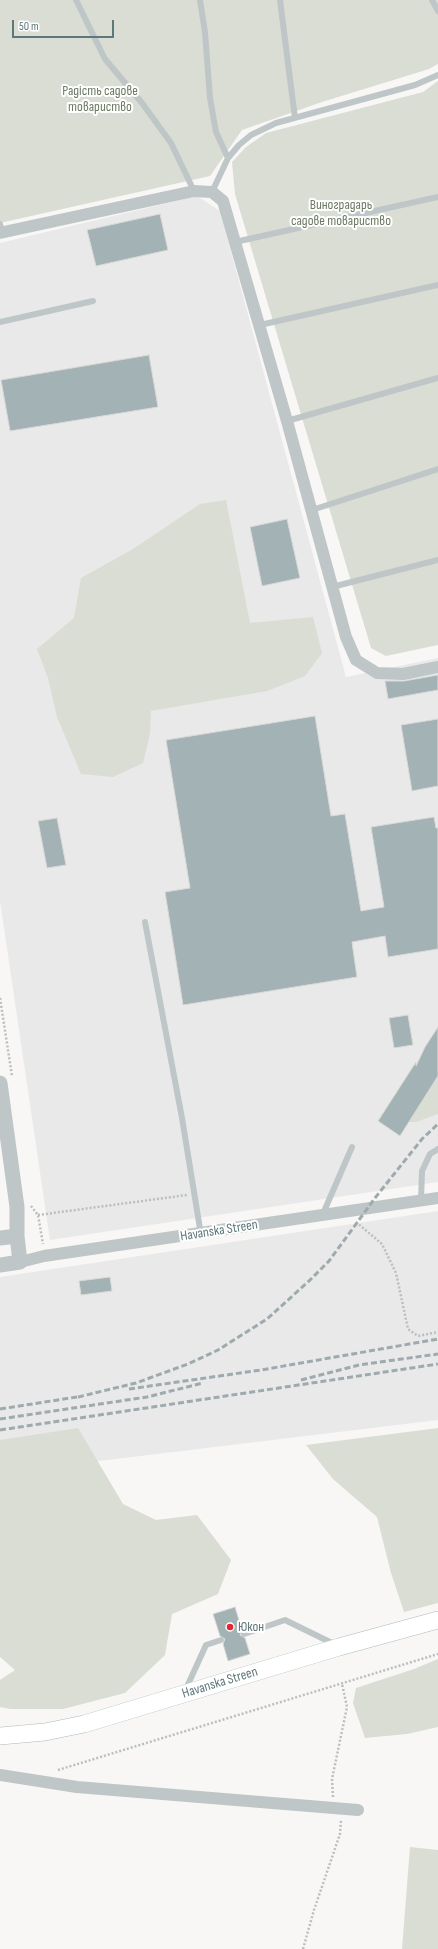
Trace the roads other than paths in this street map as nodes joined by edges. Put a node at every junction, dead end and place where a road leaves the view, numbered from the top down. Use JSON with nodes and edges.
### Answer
{"nodes":[{"id":1,"x":76,"y":0,"type":"edge"},
{"id":2,"x":200,"y":0,"type":"edge"},
{"id":3,"x":280,"y":0,"type":"edge"},
{"id":4,"x":432,"y":0,"type":"edge"},
{"id":5,"x":438,"y":11,"type":"edge"},
{"id":6,"x":438,"y":75,"type":"edge"},
{"id":7,"x":295,"y":118,"type":"junction"},
{"id":8,"x":228,"y":158,"type":"junction"},
{"id":9,"x":194,"y":191,"type":"junction"},
{"id":10,"x":212,"y":192,"type":"junction"},
{"id":11,"x":438,"y":198,"type":"edge"},
{"id":12,"x":1,"y":230,"type":"edge"},
{"id":13,"x":236,"y":242,"type":"junction"},
{"id":14,"x":438,"y":285,"type":"edge"},
{"id":15,"x":93,"y":301,"type":"dead end"},
{"id":16,"x":0,"y":322,"type":"edge"},
{"id":17,"x":260,"y":325,"type":"junction"},
{"id":18,"x":438,"y":378,"type":"edge"},
{"id":19,"x":287,"y":422,"type":"junction"},
{"id":20,"x":438,"y":469,"type":"edge"},
{"id":21,"x":312,"y":510,"type":"junction"},
{"id":22,"x":438,"y":560,"type":"edge"},
{"id":23,"x":332,"y":587,"type":"junction"},
{"id":24,"x":438,"y":667,"type":"edge"},
{"id":25,"x":145,"y":922,"type":"dead end"},
{"id":26,"x":0,"y":1083,"type":"edge"},
{"id":27,"x":4,"y":1130,"type":"edge"},
{"id":28,"x":352,"y":1147,"type":"dead end"},
{"id":29,"x":438,"y":1149,"type":"edge"},
{"id":30,"x":438,"y":1198,"type":"edge"},
{"id":31,"x":421,"y":1201,"type":"junction"},
{"id":32,"x":322,"y":1216,"type":"junction"},
{"id":33,"x":201,"y":1235,"type":"junction"},
{"id":34,"x":17,"y":1236,"type":"junction"},
{"id":35,"x":0,"y":1238,"type":"edge"},
{"id":36,"x":20,"y":1262,"type":"junction"},
{"id":37,"x":0,"y":1265,"type":"edge"},
{"id":38,"x":438,"y":1620,"type":"edge"},
{"id":39,"x":244,"y":1634,"type":"dead end"},
{"id":40,"x":221,"y":1640,"type":"dead end"},
{"id":41,"x":339,"y":1647,"type":"junction"},
{"id":42,"x":183,"y":1694,"type":"junction"},
{"id":43,"x":0,"y":1736,"type":"edge"},
{"id":44,"x":0,"y":1775,"type":"edge"},
{"id":45,"x":358,"y":1810,"type":"dead end"}],
"edges":[{"from":1,"to":9,"type":"lane"},
{"from":2,"to":8,"type":"lane"},
{"from":3,"to":7,"type":"lane"},
{"from":4,"to":5,"type":"lane"},
{"from":6,"to":7,"type":"lane"},
{"from":7,"to":8,"type":"lane"},
{"from":8,"to":10,"type":"lane"},
{"from":9,"to":10,"type":"street"},
{"from":9,"to":12,"type":"street"},
{"from":10,"to":13,"type":"street"},
{"from":11,"to":13,"type":"lane"},
{"from":13,"to":17,"type":"street"},
{"from":14,"to":17,"type":"lane"},
{"from":15,"to":16,"type":"lane"},
{"from":17,"to":19,"type":"street"},
{"from":18,"to":19,"type":"lane"},
{"from":19,"to":21,"type":"street"},
{"from":20,"to":21,"type":"lane"},
{"from":21,"to":23,"type":"street"},
{"from":22,"to":23,"type":"lane"},
{"from":23,"to":24,"type":"street"},
{"from":25,"to":33,"type":"lane"},
{"from":26,"to":27,"type":"street"},
{"from":27,"to":34,"type":"street"},
{"from":28,"to":32,"type":"lane"},
{"from":29,"to":31,"type":"lane"},
{"from":30,"to":31,"type":"street","name":"Havanska Streen"},
{"from":31,"to":32,"type":"street","name":"Havanska Streen"},
{"from":32,"to":33,"type":"street","name":"Havanska Streen"},
{"from":33,"to":36,"type":"street","name":"Havanska Streen"},
{"from":34,"to":35,"type":"street"},
{"from":34,"to":36,"type":"street"},
{"from":36,"to":37,"type":"street","name":"Havanska Streen"},
{"from":38,"to":41,"type":"main road","name":"Havanska Streen"},
{"from":39,"to":41,"type":"lane"},
{"from":40,"to":42,"type":"lane"},
{"from":41,"to":42,"type":"main road","name":"Havanska Streen"},
{"from":42,"to":43,"type":"main road","name":"Havanska Streen"},
{"from":44,"to":45,"type":"street"}]}
